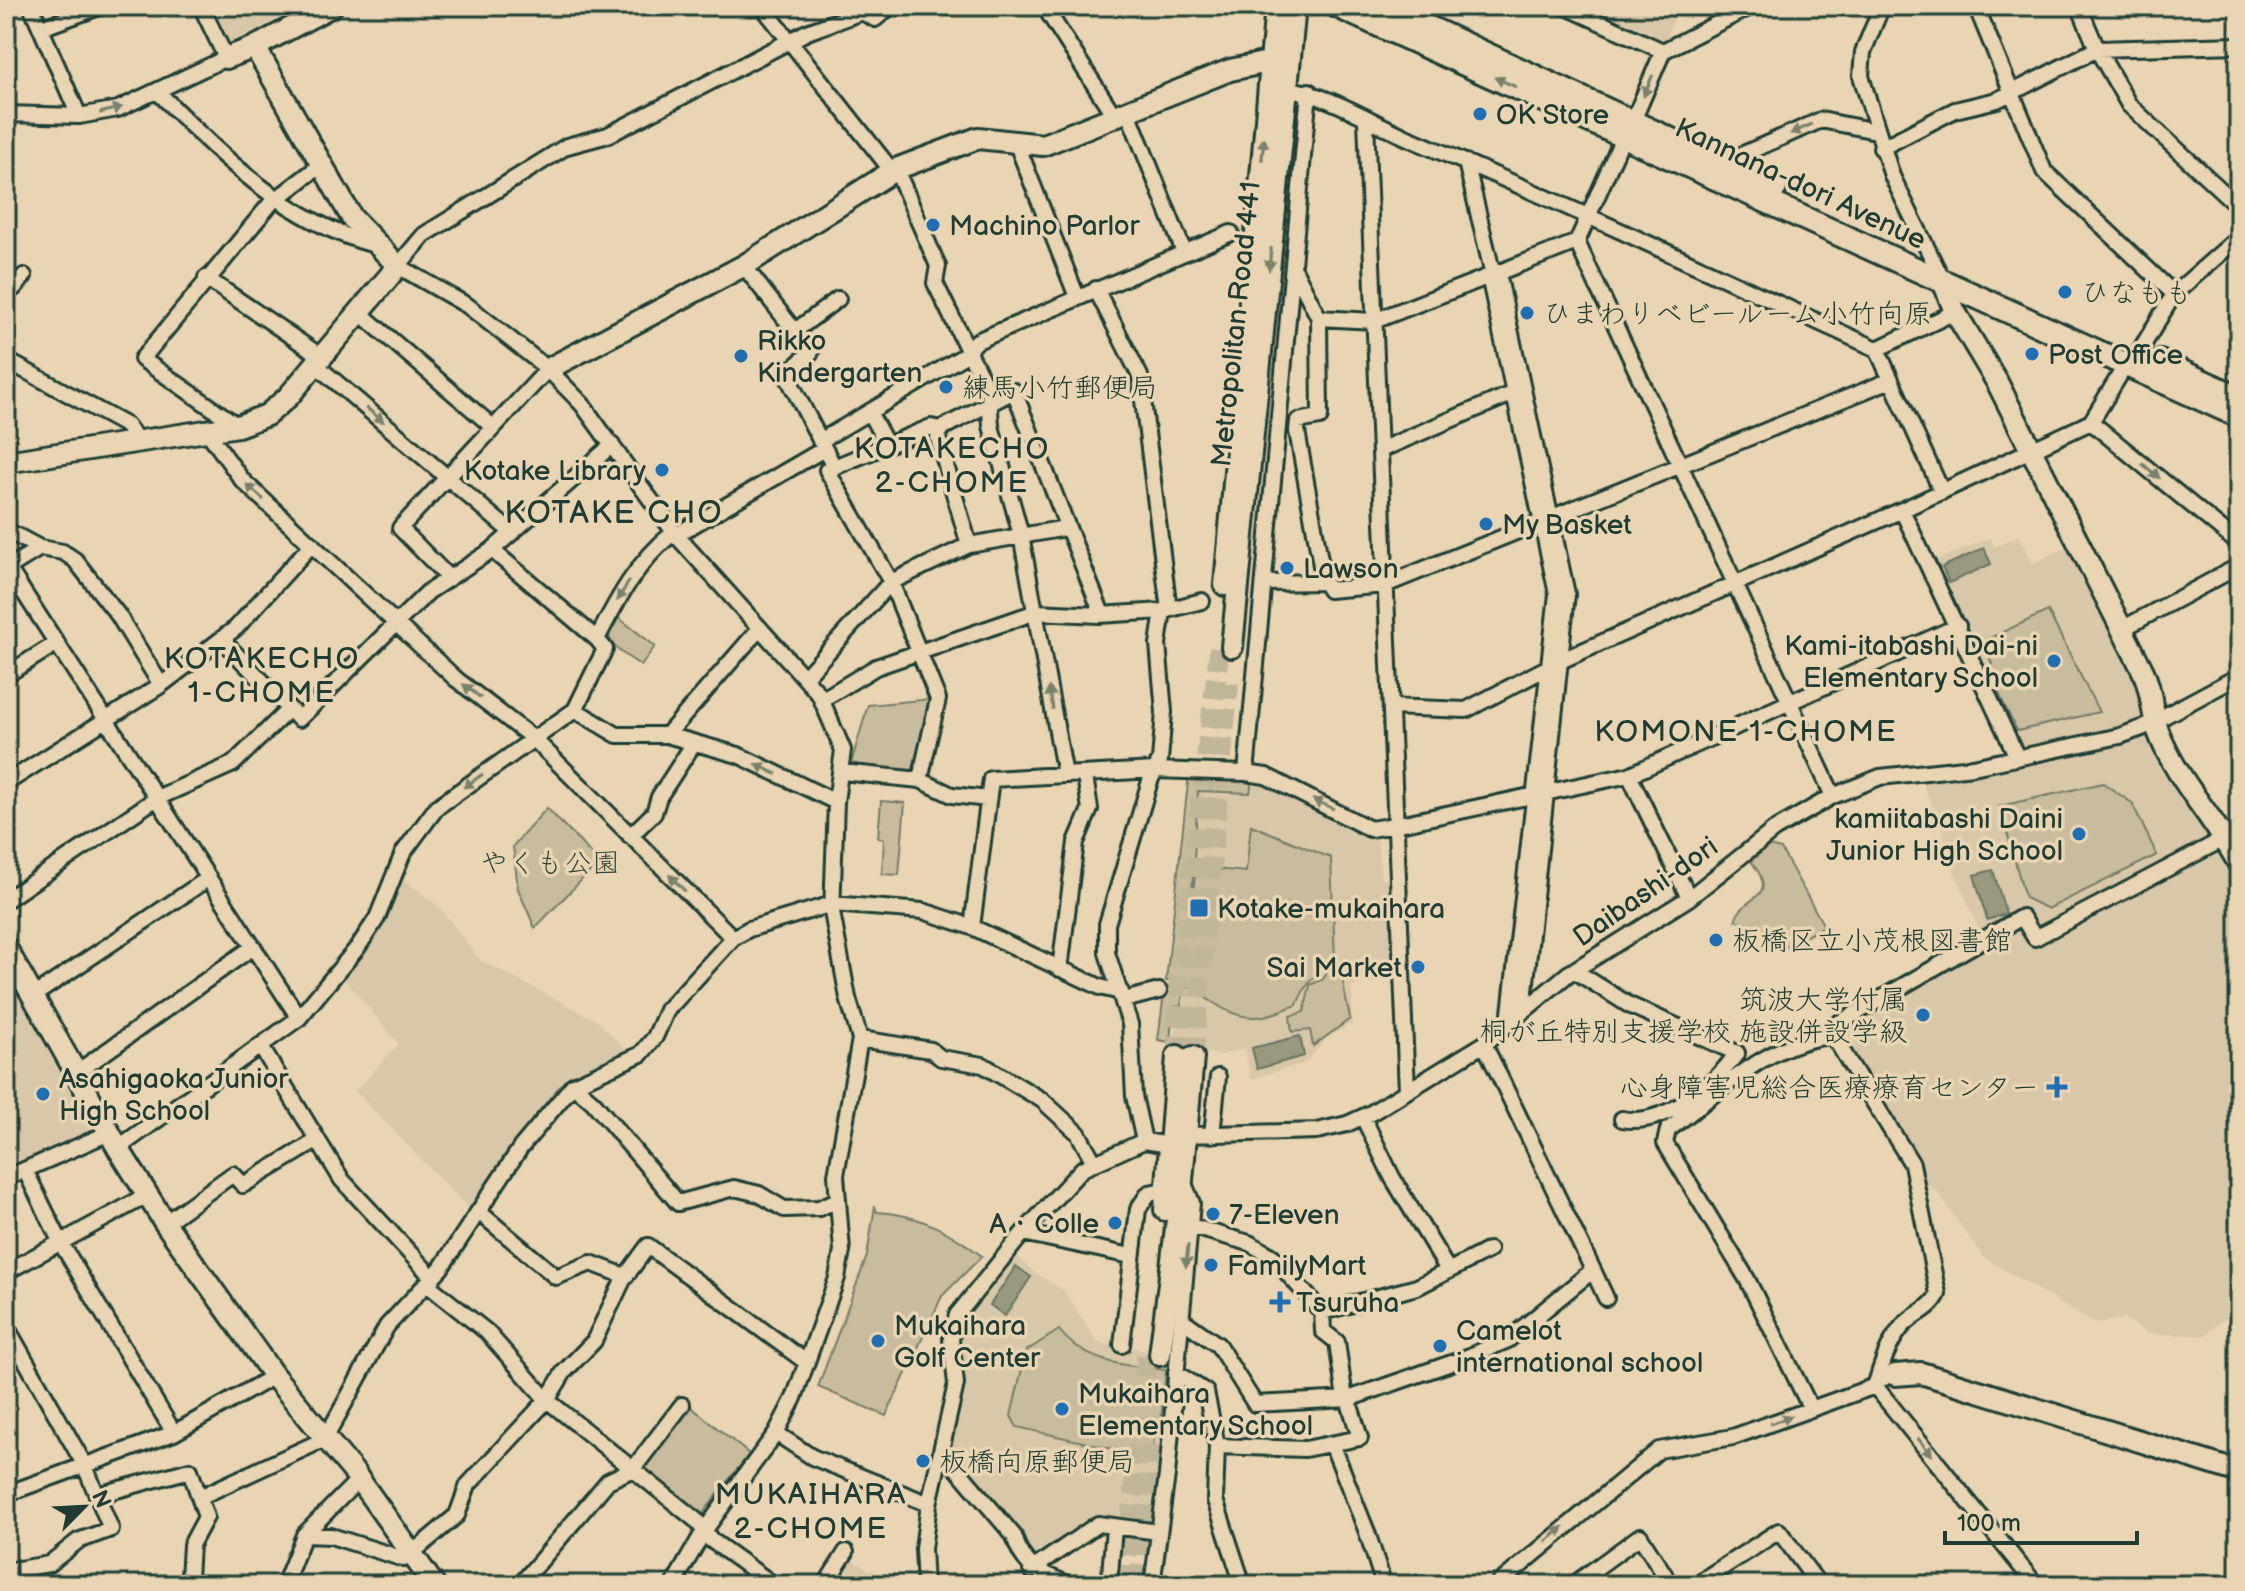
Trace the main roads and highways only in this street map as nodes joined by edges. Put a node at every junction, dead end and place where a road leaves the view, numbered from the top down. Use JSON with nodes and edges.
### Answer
{"nodes":[{"id":1,"x":1337,"y":6,"type":"edge"},
{"id":2,"x":1393,"y":8,"type":"edge"},
{"id":3,"x":1628,"y":128,"type":"junction"},
{"id":4,"x":1940,"y":272,"type":"junction"},
{"id":5,"x":2133,"y":358,"type":"junction"},
{"id":6,"x":2235,"y":390,"type":"edge"},
{"id":7,"x":2239,"y":416,"type":"edge"}],
"edges":[{"from":3,"to":1,"type":"main road","name":"Kannana-dori Avenue","one_way":true},
{"from":2,"to":3,"type":"main road","name":"Kannana-dori Avenue"},
{"from":3,"to":4,"type":"main road","name":"Kannana-dori Avenue"},
{"from":3,"to":4,"type":"main road","name":"Kannana-dori Avenue"},
{"from":4,"to":5,"type":"main road","name":"Kannana-dori Avenue"},
{"from":5,"to":6,"type":"main road","name":"Kannana-dori Avenue"},
{"from":5,"to":7,"type":"main road","name":"Kannana-dori Avenue"}]}
